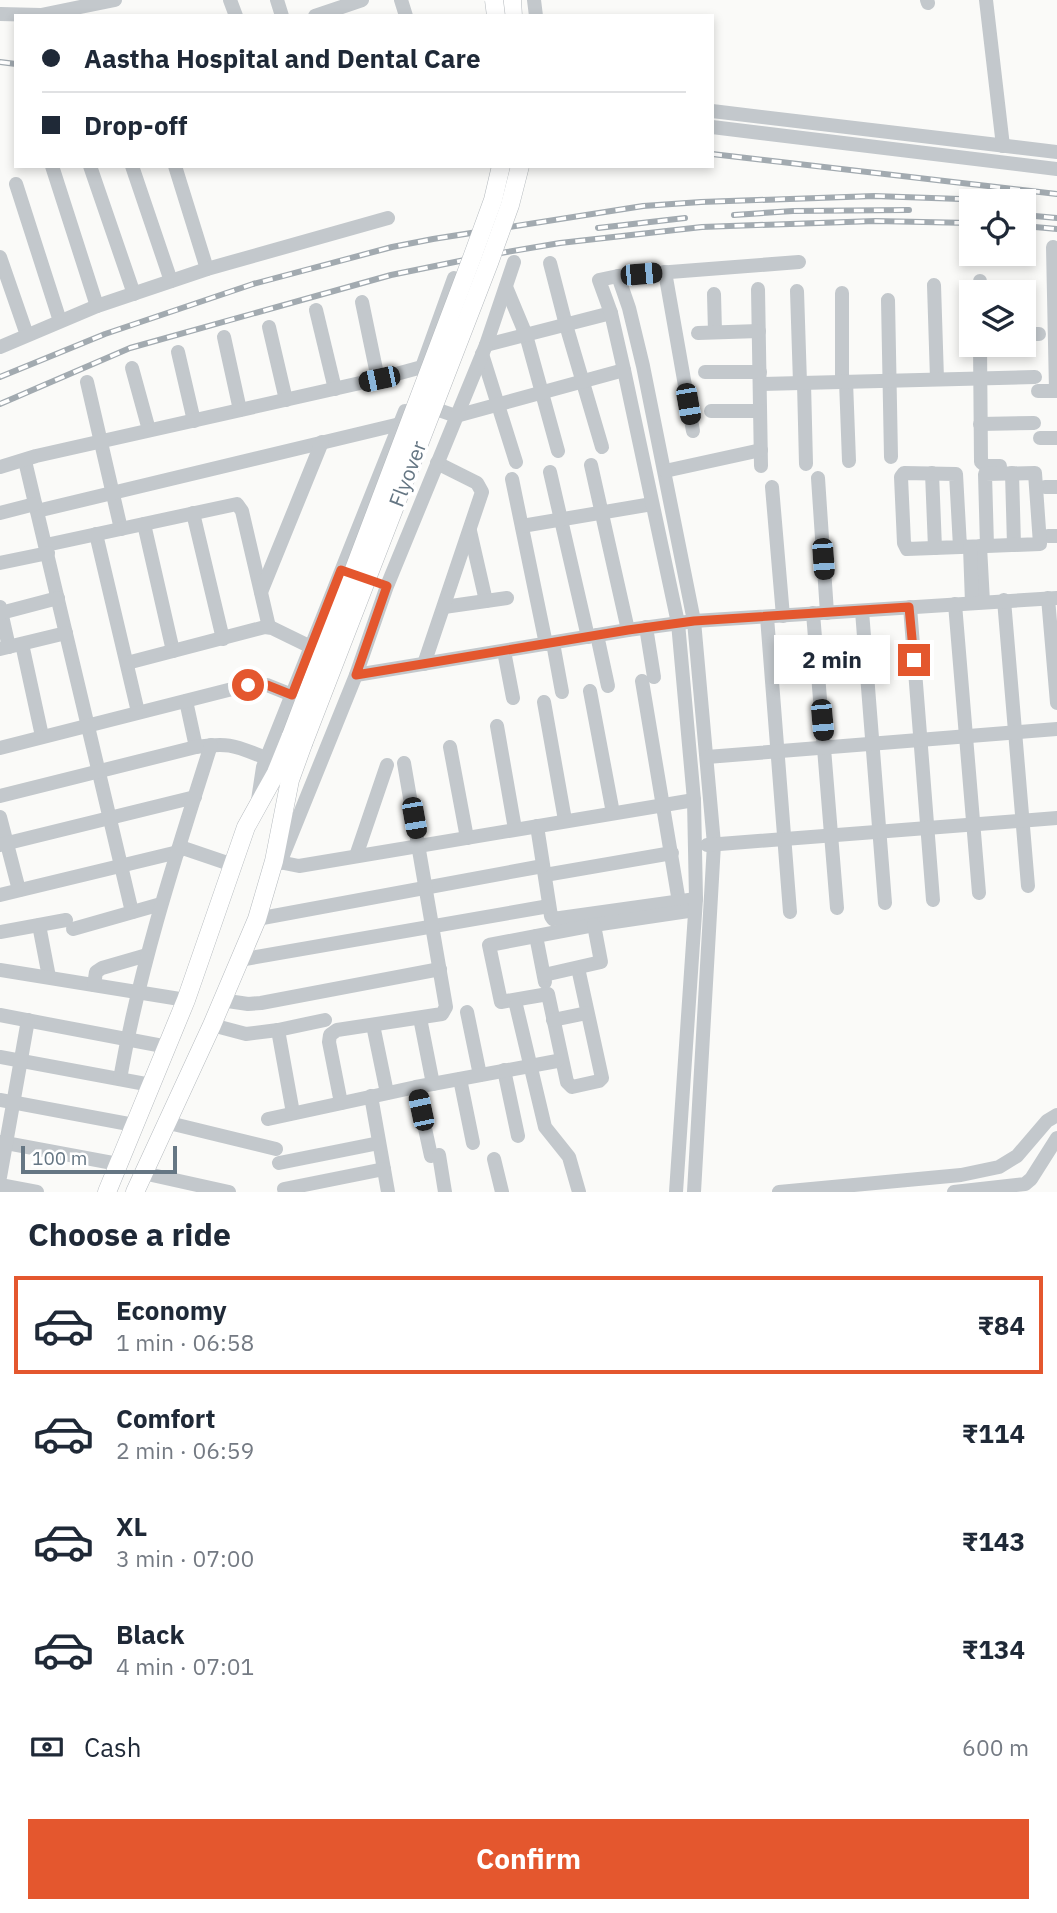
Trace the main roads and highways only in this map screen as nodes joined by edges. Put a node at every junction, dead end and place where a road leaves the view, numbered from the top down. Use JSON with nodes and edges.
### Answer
{"nodes":[{"id":1,"x":501,"y":168,"type":"edge"},
{"id":2,"x":519,"y":168,"type":"edge"},
{"id":3,"x":297,"y":740,"type":"junction"},
{"id":4,"x":277,"y":770,"type":"junction"},
{"id":5,"x":107,"y":1192,"type":"edge"},
{"id":6,"x":135,"y":1192,"type":"edge"}],
"edges":[{"from":1,"to":3,"type":"main road","name":"Flyover","bridge":true},
{"from":2,"to":3,"type":"main road","name":"Flyover","bridge":true},
{"from":3,"to":4,"type":"main road","name":"Flyover"},
{"from":4,"to":5,"type":"main road"},
{"from":4,"to":6,"type":"main road"}]}
